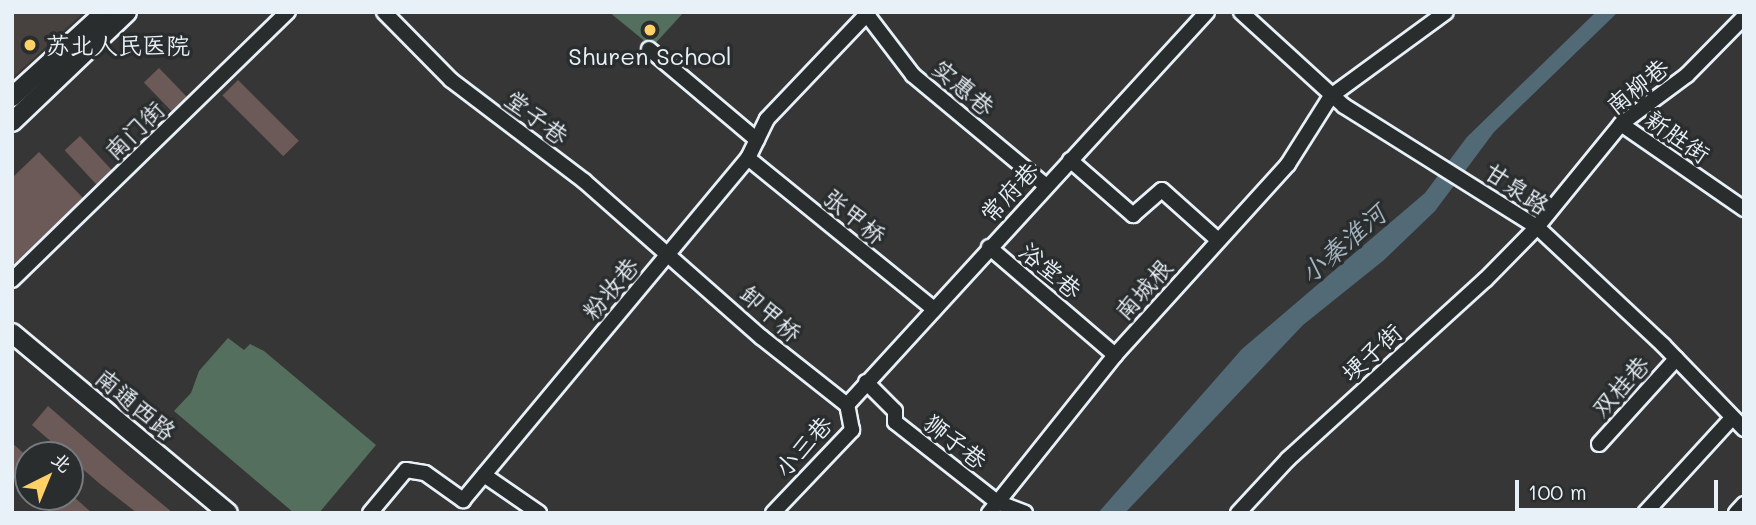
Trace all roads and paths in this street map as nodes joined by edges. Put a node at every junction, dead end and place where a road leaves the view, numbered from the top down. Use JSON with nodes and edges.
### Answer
{"nodes":[{"id":1,"x":105,"y":12,"type":"edge"},
{"id":2,"x":127,"y":12,"type":"edge"},
{"id":3,"x":288,"y":12,"type":"edge"},
{"id":4,"x":384,"y":12,"type":"edge"},
{"id":5,"x":1207,"y":12,"type":"edge"},
{"id":6,"x":1241,"y":12,"type":"edge"},
{"id":7,"x":1446,"y":12,"type":"edge"},
{"id":8,"x":867,"y":13,"type":"edge"},
{"id":9,"x":1744,"y":17,"type":"edge"},
{"id":10,"x":649,"y":49,"type":"dead end"},
{"id":11,"x":1331,"y":96,"type":"junction"},
{"id":12,"x":12,"y":97,"type":"edge"},
{"id":13,"x":12,"y":122,"type":"edge"},
{"id":14,"x":1621,"y":124,"type":"junction"},
{"id":15,"x":757,"y":140,"type":"junction"},
{"id":16,"x":748,"y":158,"type":"junction"},
{"id":17,"x":1070,"y":160,"type":"junction"},
{"id":18,"x":1045,"y":185,"type":"junction"},
{"id":19,"x":1744,"y":209,"type":"edge"},
{"id":20,"x":1537,"y":227,"type":"junction"},
{"id":21,"x":1218,"y":240,"type":"junction"},
{"id":22,"x":989,"y":247,"type":"junction"},
{"id":23,"x":669,"y":252,"type":"junction"},
{"id":24,"x":12,"y":280,"type":"edge"},
{"id":25,"x":934,"y":309,"type":"junction"},
{"id":26,"x":12,"y":333,"type":"edge"},
{"id":27,"x":12,"y":348,"type":"edge"},
{"id":28,"x":1115,"y":355,"type":"junction"},
{"id":29,"x":1676,"y":359,"type":"junction"},
{"id":30,"x":866,"y":382,"type":"junction"},
{"id":31,"x":847,"y":405,"type":"junction"},
{"id":32,"x":1732,"y":418,"type":"junction"},
{"id":33,"x":1744,"y":429,"type":"edge"},
{"id":34,"x":1599,"y":444,"type":"dead end"},
{"id":35,"x":484,"y":475,"type":"junction"},
{"id":36,"x":1744,"y":504,"type":"edge"},
{"id":37,"x":993,"y":507,"type":"edge"},
{"id":38,"x":209,"y":513,"type":"edge"},
{"id":39,"x":228,"y":513,"type":"edge"},
{"id":40,"x":370,"y":513,"type":"edge"},
{"id":41,"x":539,"y":513,"type":"edge"},
{"id":42,"x":774,"y":513,"type":"edge"},
{"id":43,"x":1026,"y":513,"type":"edge"},
{"id":44,"x":1238,"y":513,"type":"edge"},
{"id":45,"x":1645,"y":513,"type":"edge"},
{"id":46,"x":1736,"y":513,"type":"edge"}],
"edges":[{"from":1,"to":12,"type":"main road"},
{"from":2,"to":13,"type":"main road"},
{"from":3,"to":24,"type":"street","name":"南门街"},
{"from":4,"to":23,"type":"street","name":"堂子巷"},
{"from":5,"to":17,"type":"street","name":"常府巷"},
{"from":6,"to":11,"type":"street","name":"甘泉路"},
{"from":7,"to":11,"type":"street"},
{"from":8,"to":15,"type":"street","name":"粉妆巷"},
{"from":8,"to":18,"type":"street","name":"实惠巷"},
{"from":9,"to":14,"type":"street","name":"南柳巷"},
{"from":10,"to":15,"type":"street"},
{"from":11,"to":20,"type":"street","name":"甘泉路"},
{"from":11,"to":21,"type":"street","name":"南城根"},
{"from":14,"to":19,"type":"street","name":"新胜街"},
{"from":14,"to":20,"type":"street","name":"南柳巷"},
{"from":15,"to":16,"type":"street","name":"粉妆巷"},
{"from":16,"to":23,"type":"street","name":"粉妆巷"},
{"from":16,"to":25,"type":"street","name":"张甲桥"},
{"from":17,"to":18,"type":"street","name":"常府巷"},
{"from":17,"to":21,"type":"street"},
{"from":18,"to":22,"type":"street","name":"常府巷"},
{"from":20,"to":29,"type":"street","name":"甘泉路"},
{"from":20,"to":44,"type":"street","name":"埂子街"},
{"from":21,"to":28,"type":"street","name":"南城根"},
{"from":22,"to":25,"type":"street","name":"常府巷"},
{"from":22,"to":28,"type":"street","name":"浴堂巷"},
{"from":23,"to":31,"type":"street","name":"卸甲桥"},
{"from":23,"to":35,"type":"street","name":"粉妆巷"},
{"from":25,"to":30,"type":"street","name":"常府巷"},
{"from":26,"to":39,"type":"main road","name":"南通西路"},
{"from":27,"to":38,"type":"main road","name":"南通西路"},
{"from":28,"to":37,"type":"street","name":"南城根"},
{"from":29,"to":32,"type":"street","name":"甘泉路"},
{"from":29,"to":34,"type":"street","name":"双桂巷"},
{"from":30,"to":31,"type":"street","name":"常府巷"},
{"from":30,"to":37,"type":"street","name":"狮子巷"},
{"from":31,"to":42,"type":"street","name":"小三巷"},
{"from":32,"to":33,"type":"street","name":"甘泉路"},
{"from":32,"to":45,"type":"street"},
{"from":35,"to":40,"type":"street","name":"粉妆巷"},
{"from":35,"to":41,"type":"street"},
{"from":36,"to":46,"type":"street"},
{"from":37,"to":43,"type":"street"}]}
